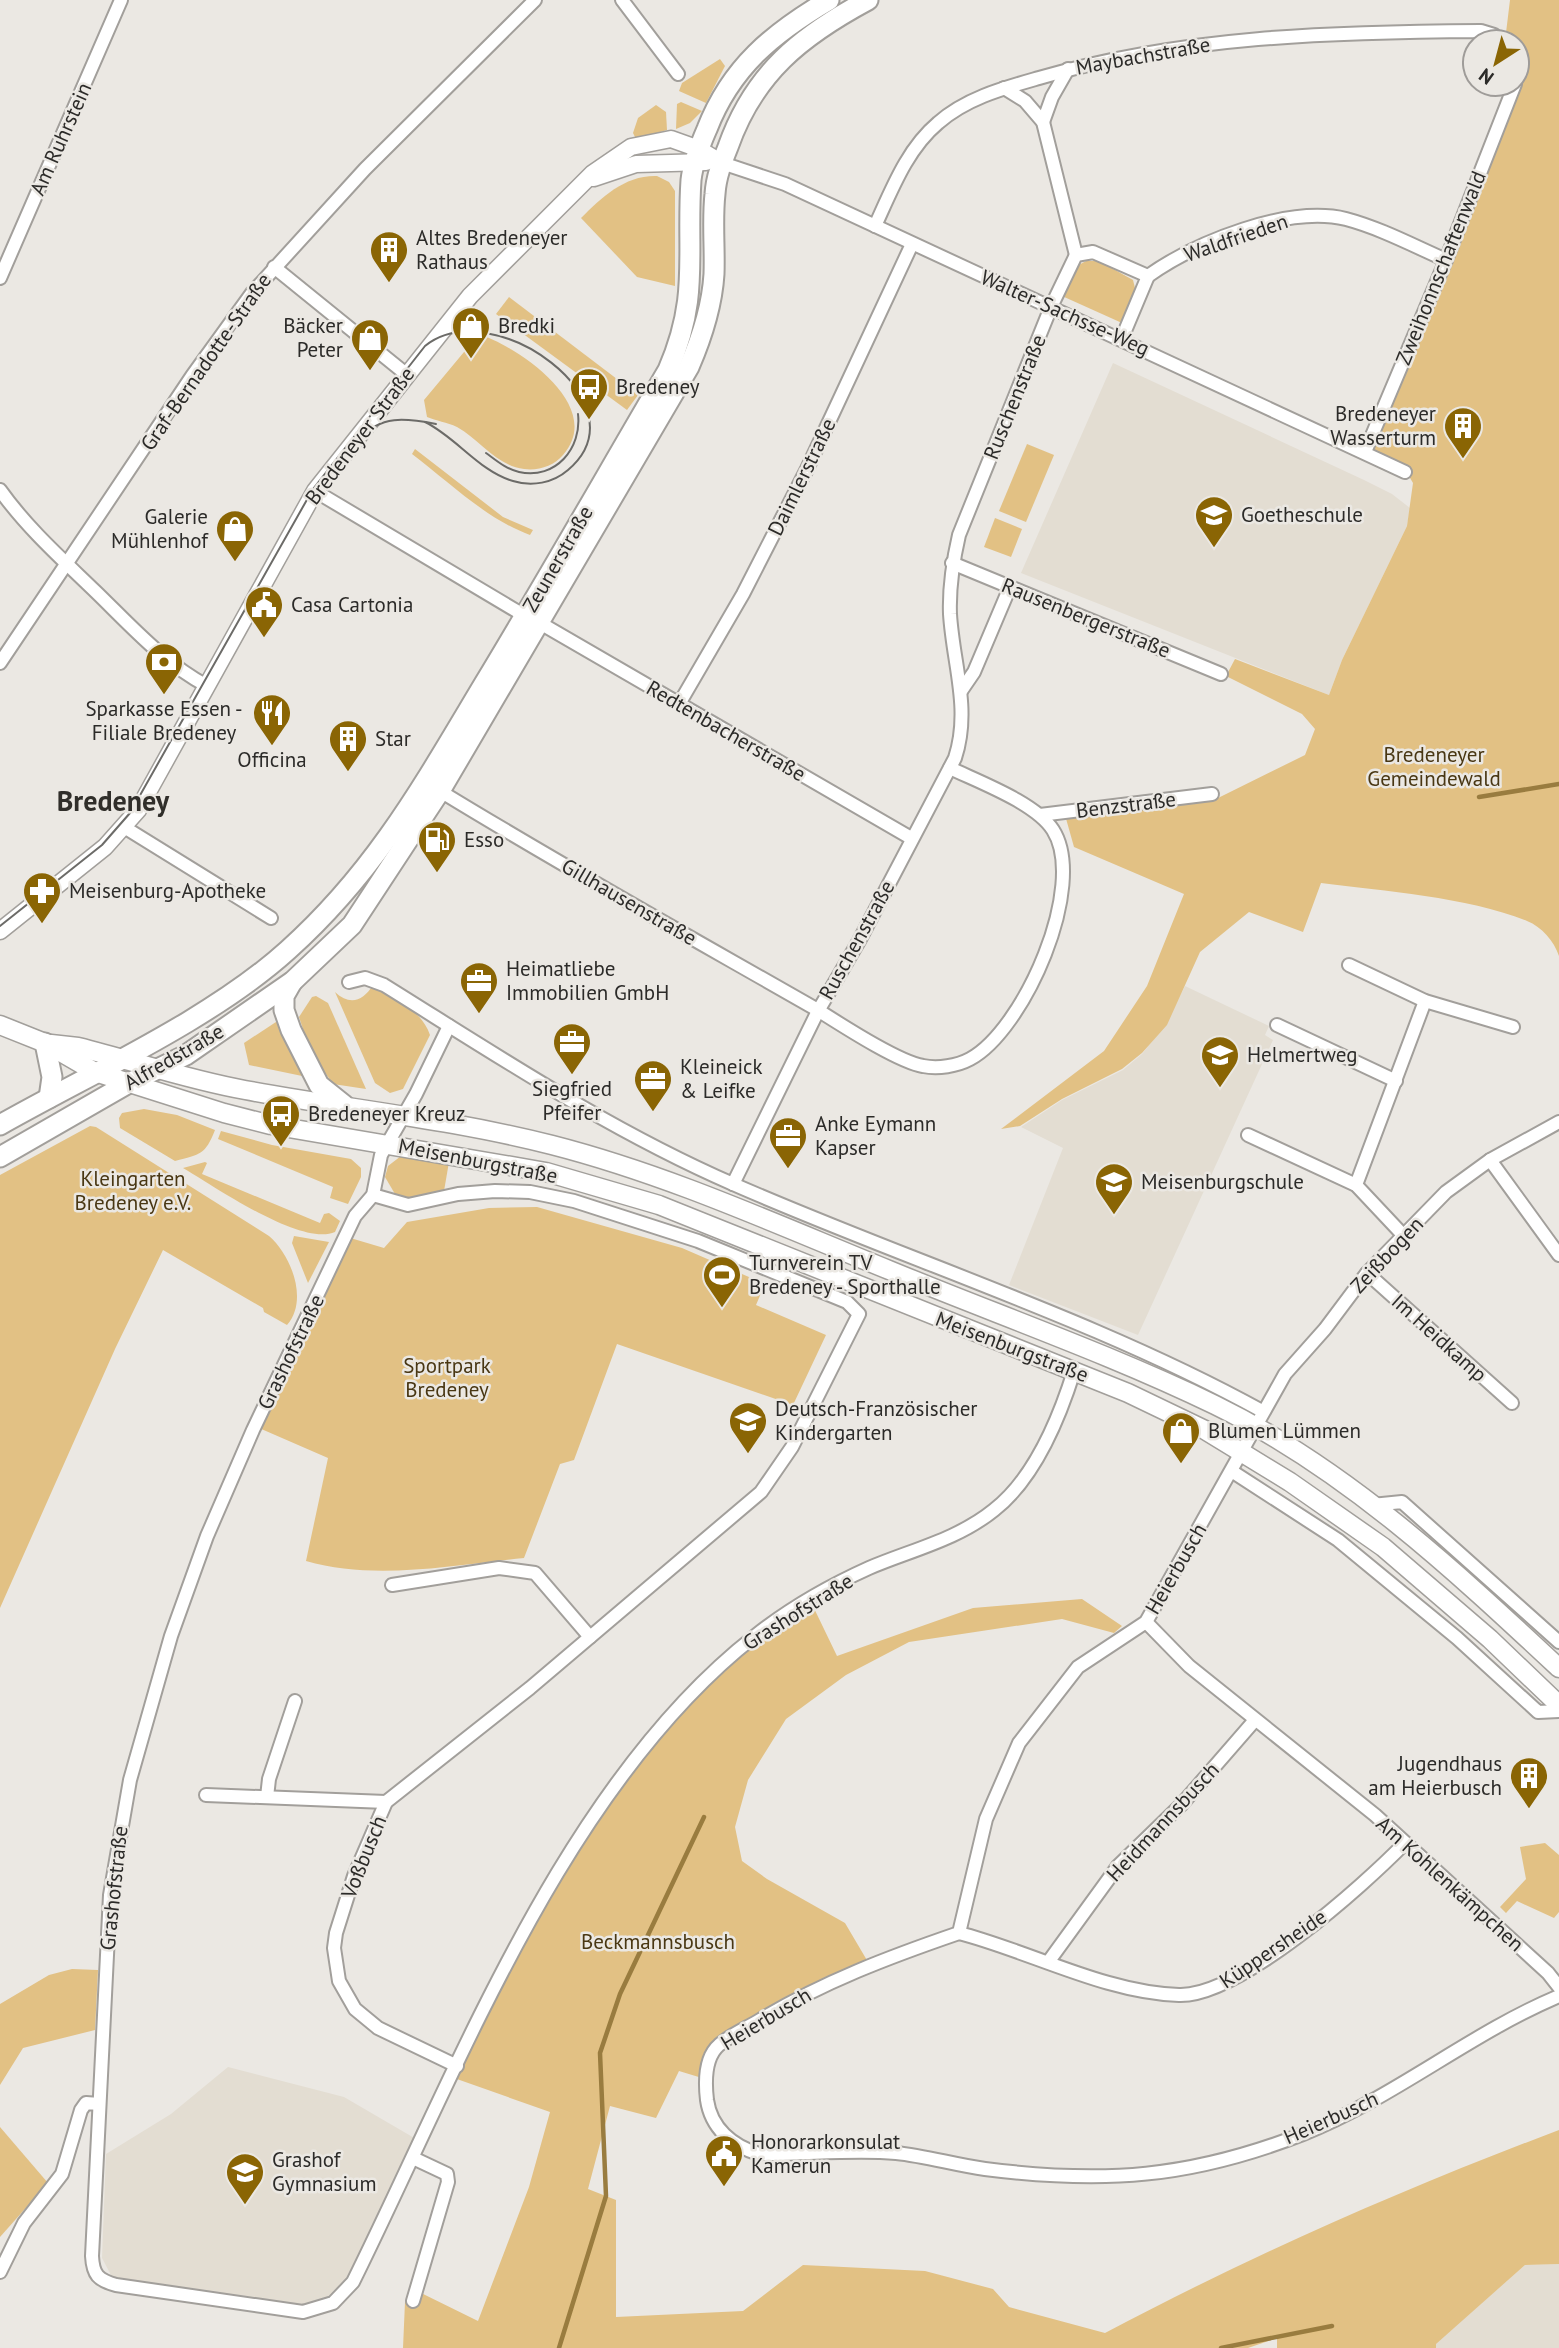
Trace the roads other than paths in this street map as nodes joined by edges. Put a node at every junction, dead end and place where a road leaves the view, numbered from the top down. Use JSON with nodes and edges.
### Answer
{"nodes":[{"id":1,"x":121,"y":0,"type":"edge"},
{"id":2,"x":535,"y":0,"type":"edge"},
{"id":3,"x":622,"y":0,"type":"edge"},
{"id":4,"x":829,"y":0,"type":"edge"},
{"id":5,"x":868,"y":0,"type":"edge"},
{"id":6,"x":1461,"y":31,"type":"edge"},
{"id":7,"x":1068,"y":69,"type":"junction"},
{"id":8,"x":678,"y":74,"type":"dead end"},
{"id":9,"x":1004,"y":88,"type":"junction"},
{"id":10,"x":1510,"y":98,"type":"edge"},
{"id":11,"x":1043,"y":122,"type":"junction"},
{"id":12,"x":696,"y":155,"type":"junction"},
{"id":13,"x":722,"y":163,"type":"junction"},
{"id":14,"x":579,"y":188,"type":"junction"},
{"id":15,"x":875,"y":226,"type":"junction"},
{"id":16,"x":912,"y":243,"type":"junction"},
{"id":17,"x":1076,"y":255,"type":"junction"},
{"id":18,"x":1446,"y":260,"type":"junction"},
{"id":19,"x":274,"y":267,"type":"junction"},
{"id":20,"x":1148,"y":275,"type":"junction"},
{"id":21,"x":0,"y":278,"type":"edge"},
{"id":22,"x":1051,"y":307,"type":"junction"},
{"id":23,"x":1122,"y":338,"type":"junction"},
{"id":24,"x":405,"y":374,"type":"junction"},
{"id":25,"x":1365,"y":452,"type":"junction"},
{"id":26,"x":1405,"y":472,"type":"dead end"},
{"id":27,"x":0,"y":490,"type":"edge"},
{"id":28,"x":315,"y":491,"type":"junction"},
{"id":29,"x":952,"y":564,"type":"junction"},
{"id":30,"x":68,"y":565,"type":"junction"},
{"id":31,"x":1010,"y":587,"type":"junction"},
{"id":32,"x":533,"y":619,"type":"junction"},
{"id":33,"x":0,"y":663,"type":"edge"},
{"id":34,"x":1221,"y":674,"type":"dead end"},
{"id":35,"x":207,"y":686,"type":"junction"},
{"id":36,"x":961,"y":691,"type":"junction"},
{"id":37,"x":679,"y":704,"type":"junction"},
{"id":38,"x":950,"y":768,"type":"junction"},
{"id":39,"x":440,"y":791,"type":"junction"},
{"id":40,"x":1212,"y":794,"type":"dead end"},
{"id":41,"x":1040,"y":815,"type":"junction"},
{"id":42,"x":124,"y":827,"type":"junction"},
{"id":43,"x":912,"y":838,"type":"junction"},
{"id":44,"x":271,"y":918,"type":"dead end"},
{"id":45,"x":312,"y":927,"type":"joint"},
{"id":46,"x":0,"y":931,"type":"edge"},
{"id":47,"x":337,"y":941,"type":"joint"},
{"id":48,"x":1349,"y":965,"type":"dead end"},
{"id":49,"x":293,"y":981,"type":"junction"},
{"id":50,"x":349,"y":982,"type":"dead end"},
{"id":51,"x":1425,"y":1001,"type":"junction"},
{"id":52,"x":818,"y":1011,"type":"junction"},
{"id":53,"x":0,"y":1025,"type":"edge"},
{"id":54,"x":1277,"y":1025,"type":"dead end"},
{"id":55,"x":449,"y":1026,"type":"junction"},
{"id":56,"x":1513,"y":1027,"type":"dead end"},
{"id":57,"x":45,"y":1043,"type":"junction"},
{"id":58,"x":121,"y":1058,"type":"junction"},
{"id":59,"x":157,"y":1069,"type":"junction"},
{"id":60,"x":94,"y":1072,"type":"junction"},
{"id":61,"x":1396,"y":1081,"type":"junction"},
{"id":62,"x":127,"y":1084,"type":"junction"},
{"id":63,"x":49,"y":1098,"type":"junction"},
{"id":64,"x":344,"y":1105,"type":"junction"},
{"id":65,"x":404,"y":1115,"type":"junction"},
{"id":66,"x":1559,"y":1122,"type":"edge"},
{"id":67,"x":0,"y":1125,"type":"edge"},
{"id":68,"x":1248,"y":1135,"type":"dead end"},
{"id":69,"x":388,"y":1143,"type":"junction"},
{"id":70,"x":0,"y":1157,"type":"edge"},
{"id":71,"x":1490,"y":1160,"type":"junction"},
{"id":72,"x":733,"y":1184,"type":"junction"},
{"id":73,"x":1356,"y":1185,"type":"junction"},
{"id":74,"x":373,"y":1195,"type":"junction"},
{"id":75,"x":1403,"y":1235,"type":"junction"},
{"id":76,"x":1559,"y":1255,"type":"edge"},
{"id":77,"x":1367,"y":1273,"type":"junction"},
{"id":78,"x":859,"y":1314,"type":"joint"},
{"id":79,"x":1074,"y":1371,"type":"junction"},
{"id":80,"x":1512,"y":1403,"type":"dead end"},
{"id":81,"x":1259,"y":1420,"type":"junction"},
{"id":82,"x":1243,"y":1453,"type":"junction"},
{"id":83,"x":1233,"y":1472,"type":"junction"},
{"id":84,"x":1372,"y":1505,"type":"junction"},
{"id":85,"x":391,"y":1586,"type":"dead end"},
{"id":86,"x":1146,"y":1622,"type":"junction"},
{"id":87,"x":590,"y":1637,"type":"junction"},
{"id":88,"x":1559,"y":1642,"type":"edge"},
{"id":89,"x":1559,"y":1668,"type":"edge"},
{"id":90,"x":295,"y":1701,"type":"dead end"},
{"id":91,"x":1559,"y":1705,"type":"edge"},
{"id":92,"x":1559,"y":1711,"type":"edge"},
{"id":93,"x":1255,"y":1720,"type":"junction"},
{"id":94,"x":206,"y":1796,"type":"dead end"},
{"id":95,"x":267,"y":1797,"type":"junction"},
{"id":96,"x":386,"y":1802,"type":"junction"},
{"id":97,"x":1405,"y":1843,"type":"junction"},
{"id":98,"x":959,"y":1933,"type":"junction"},
{"id":99,"x":1049,"y":1961,"type":"junction"},
{"id":100,"x":1559,"y":1987,"type":"edge"},
{"id":101,"x":1559,"y":1996,"type":"edge"},
{"id":102,"x":457,"y":2066,"type":"junction"},
{"id":103,"x":99,"y":2104,"type":"junction"},
{"id":104,"x":413,"y":2158,"type":"junction"},
{"id":105,"x":0,"y":2272,"type":"edge"},
{"id":106,"x":413,"y":2301,"type":"dead end"}],
"edges":[{"from":1,"to":21,"type":"street","name":"Am Ruhrstein"},
{"from":2,"to":19,"type":"street","name":"Graf-Bernadotte-Straße"},
{"from":3,"to":8,"type":"street"},
{"from":4,"to":12,"type":"main road"},
{"from":5,"to":13,"type":"main road"},
{"from":6,"to":7,"type":"street","name":"Maybachstraße"},
{"from":7,"to":9,"type":"street","name":"Maybachstraße"},
{"from":7,"to":11,"type":"street"},
{"from":9,"to":11,"type":"street"},
{"from":9,"to":15,"type":"street","name":"Maybachstraße"},
{"from":10,"to":18,"type":"street","name":"Zweihonnschaftenwald"},
{"from":11,"to":17,"type":"street"},
{"from":12,"to":13,"type":"street","name":"Bredeneyer Straße"},
{"from":12,"to":14,"type":"street","name":"Bredeneyer Straße"},
{"from":12,"to":14,"type":"street","name":"Bredeneyer Straße"},
{"from":12,"to":32,"type":"main road","name":"Zeunerstraße"},
{"from":13,"to":15,"type":"street","name":"Walter-Sachsse-Weg"},
{"from":13,"to":32,"type":"main road","name":"Zeunerstraße"},
{"from":14,"to":24,"type":"street","name":"Bredeneyer Straße"},
{"from":15,"to":16,"type":"street","name":"Walter-Sachsse-Weg"},
{"from":16,"to":22,"type":"street","name":"Walter-Sachsse-Weg"},
{"from":16,"to":37,"type":"street","name":"Daimlerstraße"},
{"from":17,"to":20,"type":"street"},
{"from":17,"to":22,"type":"street"},
{"from":18,"to":20,"type":"street","name":"Waldfrieden"},
{"from":18,"to":25,"type":"street","name":"Zweihonnschaftenwald"},
{"from":19,"to":24,"type":"street"},
{"from":19,"to":30,"type":"street","name":"Graf-Bernadotte-Straße"},
{"from":20,"to":23,"type":"street"},
{"from":22,"to":23,"type":"street","name":"Walter-Sachsse-Weg"},
{"from":22,"to":29,"type":"street","name":"Ruschenstraße"},
{"from":23,"to":25,"type":"street","name":"Walter-Sachsse-Weg"},
{"from":24,"to":28,"type":"street","name":"Bredeneyer Straße"},
{"from":25,"to":26,"type":"street","name":"Walter-Sachsse-Weg"},
{"from":27,"to":30,"type":"street"},
{"from":28,"to":32,"type":"street","name":"Redtenbacherstraße"},
{"from":28,"to":35,"type":"street","name":"Bredeneyer Straße"},
{"from":29,"to":31,"type":"street","name":"Rausenbergerstraße"},
{"from":29,"to":36,"type":"street","name":"Ruschenstraße"},
{"from":30,"to":33,"type":"street","name":"Graf-Bernadotte-Straße"},
{"from":30,"to":35,"type":"street"},
{"from":31,"to":34,"type":"street","name":"Rausenbergerstraße"},
{"from":31,"to":36,"type":"street"},
{"from":32,"to":37,"type":"street","name":"Redtenbacherstraße"},
{"from":32,"to":39,"type":"main road","name":"Zeunerstraße"},
{"from":32,"to":45,"type":"main road","name":"Zeunerstraße"},
{"from":35,"to":42,"type":"street","name":"Bredeneyer Straße"},
{"from":36,"to":38,"type":"street","name":"Ruschenstraße"},
{"from":37,"to":43,"type":"street","name":"Redtenbacherstraße"},
{"from":38,"to":41,"type":"street"},
{"from":38,"to":43,"type":"street","name":"Ruschenstraße"},
{"from":39,"to":47,"type":"main road","name":"Zeunerstraße"},
{"from":39,"to":52,"type":"street","name":"Gillhausenstraße"},
{"from":40,"to":41,"type":"street","name":"Benzstraße"},
{"from":41,"to":52,"type":"street","name":"Gillhausenstraße"},
{"from":42,"to":44,"type":"street"},
{"from":42,"to":46,"type":"street","name":"Bredeneyer Straße"},
{"from":43,"to":52,"type":"street","name":"Ruschenstraße"},
{"from":45,"to":58,"type":"main road","name":"Alfredstraße"},
{"from":47,"to":49,"type":"main road","name":"Alfredstraße"},
{"from":48,"to":51,"type":"street"},
{"from":49,"to":59,"type":"main road","name":"Alfredstraße"},
{"from":49,"to":64,"type":"main road"},
{"from":50,"to":55,"type":"street","name":"Meisenburgstraße"},
{"from":51,"to":56,"type":"street"},
{"from":51,"to":61,"type":"street"},
{"from":52,"to":72,"type":"street","name":"Ruschenstraße"},
{"from":53,"to":57,"type":"main road"},
{"from":54,"to":61,"type":"street"},
{"from":55,"to":65,"type":"street","name":"Meisenburgstraße"},
{"from":55,"to":72,"type":"street","name":"Meisenburgstraße"},
{"from":57,"to":58,"type":"main road"},
{"from":57,"to":60,"type":"main road"},
{"from":57,"to":63,"type":"main road"},
{"from":58,"to":59,"type":"main road"},
{"from":58,"to":60,"type":"main road","name":"Alfredstraße"},
{"from":59,"to":62,"type":"main road","name":"Alfredstraße"},
{"from":59,"to":64,"type":"main road","name":"Meisenburgstraße"},
{"from":60,"to":62,"type":"main road"},
{"from":60,"to":63,"type":"main road","name":"Alfredstraße"},
{"from":61,"to":73,"type":"street"},
{"from":62,"to":69,"type":"main road","name":"Meisenburgstraße"},
{"from":62,"to":70,"type":"main road","name":"Alfredstraße"},
{"from":63,"to":67,"type":"main road","name":"Alfredstraße"},
{"from":64,"to":65,"type":"main road","name":"Meisenburgstraße"},
{"from":65,"to":69,"type":"street","name":"Meisenburgstraße"},
{"from":65,"to":81,"type":"main road","name":"Meisenburgstraße"},
{"from":66,"to":71,"type":"street","name":"Zeißbogen"},
{"from":68,"to":73,"type":"street"},
{"from":69,"to":74,"type":"street","name":"Grashofstraße"},
{"from":69,"to":79,"type":"main road","name":"Meisenburgstraße"},
{"from":71,"to":75,"type":"street","name":"Zeißbogen"},
{"from":71,"to":76,"type":"street"},
{"from":72,"to":81,"type":"street","name":"Meisenburgstraße"},
{"from":73,"to":75,"type":"street"},
{"from":74,"to":78,"type":"street","name":"Meisenburgstraße"},
{"from":74,"to":103,"type":"street","name":"Grashofstraße"},
{"from":75,"to":77,"type":"street","name":"Zeißbogen"},
{"from":77,"to":80,"type":"street","name":"Im Heidkamp"},
{"from":77,"to":81,"type":"street","name":"Zeißbogen"},
{"from":78,"to":87,"type":"street","name":"Voßbusch"},
{"from":79,"to":82,"type":"main road","name":"Meisenburgstraße"},
{"from":79,"to":102,"type":"street","name":"Grashofstraße"},
{"from":81,"to":82,"type":"street","name":"Zeißbogen"},
{"from":81,"to":84,"type":"main road","name":"Meisenburgstraße"},
{"from":82,"to":83,"type":"street","name":"Heierbusch"},
{"from":82,"to":91,"type":"main road","name":"Meisenburgstraße"},
{"from":83,"to":86,"type":"street","name":"Heierbusch"},
{"from":83,"to":92,"type":"street"},
{"from":84,"to":88,"type":"street"},
{"from":84,"to":89,"type":"main road","name":"Meisenburgstraße"},
{"from":85,"to":87,"type":"street"},
{"from":86,"to":93,"type":"street","name":"Am Kohlenkämpchen"},
{"from":86,"to":98,"type":"street","name":"Heierbusch"},
{"from":87,"to":96,"type":"street","name":"Voßbusch"},
{"from":90,"to":95,"type":"street"},
{"from":93,"to":97,"type":"street","name":"Am Kohlenkämpchen"},
{"from":93,"to":99,"type":"street","name":"Heidmannsbusch"},
{"from":94,"to":95,"type":"street"},
{"from":95,"to":96,"type":"street"},
{"from":96,"to":102,"type":"street","name":"Voßbusch"},
{"from":97,"to":99,"type":"street","name":"Küppersheide"},
{"from":97,"to":100,"type":"street","name":"Am Kohlenkämpchen"},
{"from":98,"to":99,"type":"street","name":"Küppersheide"},
{"from":98,"to":101,"type":"street","name":"Heierbusch"},
{"from":102,"to":104,"type":"street","name":"Grashofstraße"},
{"from":103,"to":104,"type":"street","name":"Grashofstraße"},
{"from":103,"to":105,"type":"street"},
{"from":104,"to":106,"type":"street"}]}
